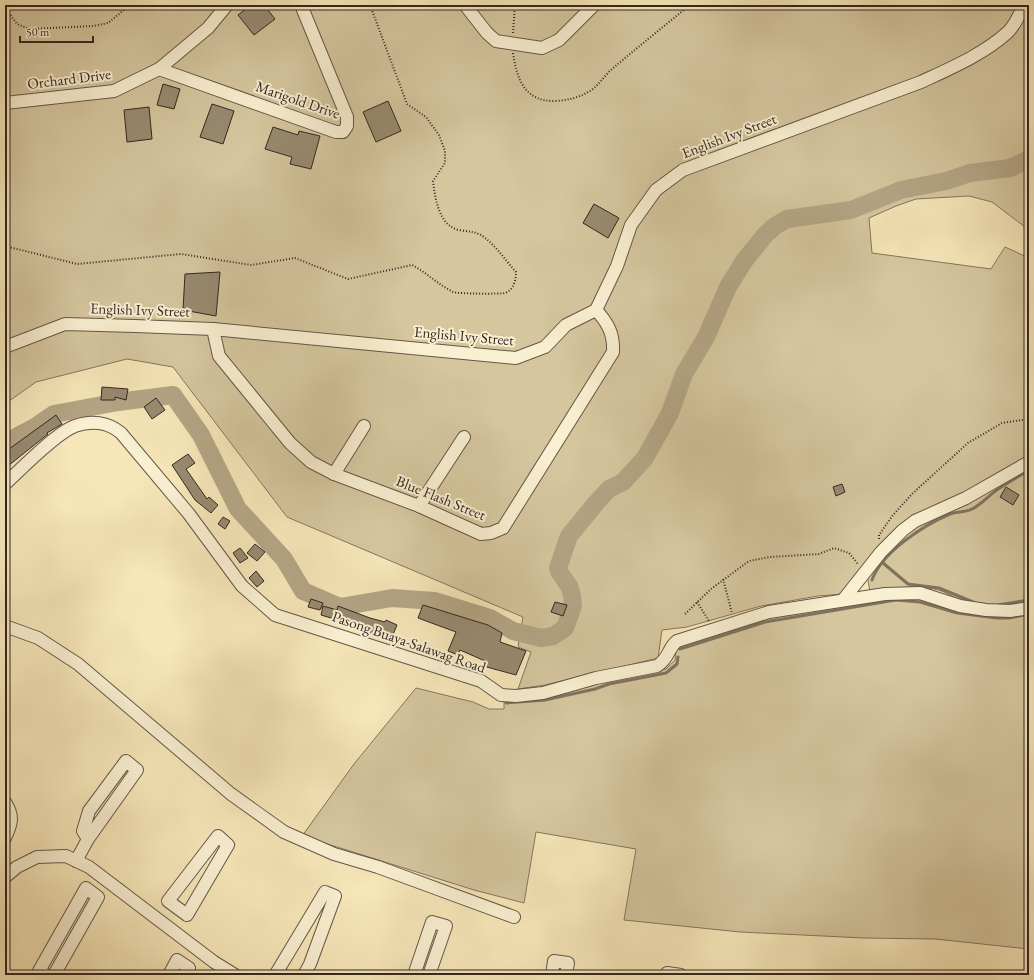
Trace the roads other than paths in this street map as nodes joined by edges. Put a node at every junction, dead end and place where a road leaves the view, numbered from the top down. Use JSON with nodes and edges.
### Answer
{"nodes":[{"id":1,"x":227,"y":5,"type":"edge"},
{"id":2,"x":302,"y":5,"type":"edge"},
{"id":3,"x":466,"y":5,"type":"edge"},
{"id":4,"x":594,"y":5,"type":"edge"},
{"id":5,"x":1024,"y":5,"type":"edge"},
{"id":6,"x":159,"y":69,"type":"junction"},
{"id":7,"x":5,"y":103,"type":"edge"},
{"id":8,"x":596,"y":310,"type":"junction"},
{"id":9,"x":213,"y":329,"type":"junction"},
{"id":10,"x":5,"y":347,"type":"edge"},
{"id":11,"x":364,"y":426,"type":"dead end"},
{"id":12,"x":464,"y":437,"type":"dead end"},
{"id":13,"x":1029,"y":462,"type":"edge"},
{"id":14,"x":334,"y":474,"type":"junction"},
{"id":15,"x":5,"y":484,"type":"edge"},
{"id":16,"x":419,"y":506,"type":"junction"},
{"id":17,"x":843,"y":600,"type":"junction"},
{"id":18,"x":1029,"y":608,"type":"edge"},
{"id":19,"x":5,"y":626,"type":"edge"},
{"id":20,"x":5,"y":802,"type":"edge"},
{"id":21,"x":5,"y":838,"type":"edge"},
{"id":22,"x":88,"y":839,"type":"junction"},
{"id":23,"x":76,"y":861,"type":"junction"},
{"id":24,"x":5,"y":877,"type":"edge"},
{"id":25,"x":103,"y":878,"type":"junction"},
{"id":26,"x":93,"y":893,"type":"junction"},
{"id":27,"x":178,"y":909,"type":"junction"},
{"id":28,"x":514,"y":918,"type":"dead end"},
{"id":29,"x":167,"y":927,"type":"junction"},
{"id":30,"x":191,"y":945,"type":"junction"},
{"id":31,"x":184,"y":969,"type":"edge"},
{"id":32,"x":46,"y":975,"type":"edge"},
{"id":33,"x":54,"y":975,"type":"edge"},
{"id":34,"x":169,"y":975,"type":"edge"},
{"id":35,"x":235,"y":975,"type":"edge"},
{"id":36,"x":283,"y":975,"type":"edge"},
{"id":37,"x":304,"y":975,"type":"edge"},
{"id":38,"x":414,"y":975,"type":"edge"},
{"id":39,"x":429,"y":975,"type":"edge"},
{"id":40,"x":552,"y":975,"type":"edge"},
{"id":41,"x":566,"y":975,"type":"edge"},
{"id":42,"x":667,"y":975,"type":"edge"},
{"id":43,"x":681,"y":975,"type":"edge"}],
"edges":[{"from":1,"to":6,"type":"street","name":"Orchard Drive"},
{"from":2,"to":6,"type":"street","name":"Marigold Drive"},
{"from":3,"to":4,"type":"street"},
{"from":5,"to":8,"type":"street","name":"English Ivy Street"},
{"from":6,"to":7,"type":"street","name":"Orchard Drive"},
{"from":8,"to":9,"type":"street","name":"English Ivy Street"},
{"from":8,"to":16,"type":"street","name":"Blue Flash Street"},
{"from":9,"to":10,"type":"street","name":"English Ivy Street"},
{"from":9,"to":14,"type":"street","name":"Blue Flash Street"},
{"from":11,"to":14,"type":"street"},
{"from":12,"to":16,"type":"street"},
{"from":13,"to":17,"type":"street"},
{"from":14,"to":16,"type":"street","name":"Blue Flash Street"},
{"from":15,"to":17,"type":"street","name":"Pasong Buaya-Salawag Road"},
{"from":17,"to":18,"type":"street","name":"Pasong Buaya-Salawag Road"},
{"from":19,"to":28,"type":"street"},
{"from":20,"to":21,"type":"street"},
{"from":22,"to":22,"type":"street"},
{"from":22,"to":23,"type":"street"},
{"from":23,"to":24,"type":"street"},
{"from":23,"to":25,"type":"street"},
{"from":25,"to":26,"type":"street"},
{"from":25,"to":29,"type":"street"},
{"from":26,"to":32,"type":"street"},
{"from":26,"to":33,"type":"street"},
{"from":27,"to":27,"type":"street"},
{"from":27,"to":29,"type":"street"},
{"from":29,"to":30,"type":"street"},
{"from":30,"to":31,"type":"street"},
{"from":30,"to":35,"type":"street"},
{"from":31,"to":34,"type":"street"},
{"from":36,"to":37,"type":"street"},
{"from":38,"to":39,"type":"street"},
{"from":40,"to":41,"type":"street"},
{"from":42,"to":43,"type":"street"}]}
